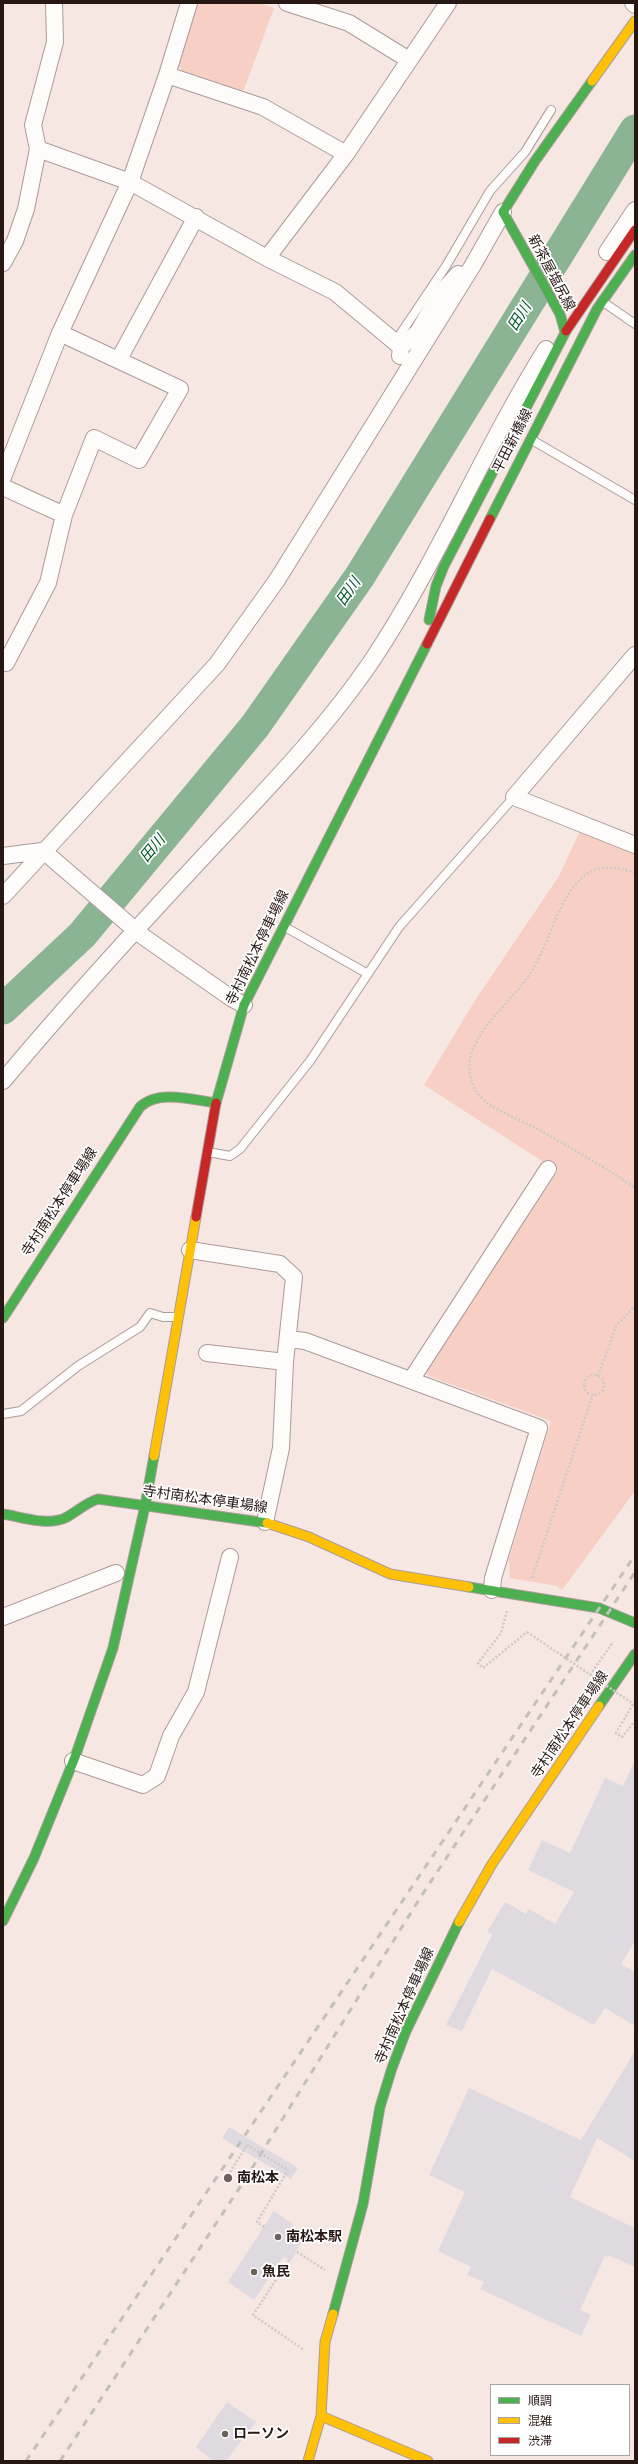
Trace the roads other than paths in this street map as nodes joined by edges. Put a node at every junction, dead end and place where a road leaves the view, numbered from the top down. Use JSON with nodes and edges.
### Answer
{"nodes":[{"id":1,"x":54,"y":3,"type":"edge"},
{"id":2,"x":189,"y":3,"type":"edge"},
{"id":3,"x":286,"y":3,"type":"edge"},
{"id":4,"x":448,"y":3,"type":"edge"},
{"id":5,"x":635,"y":21,"type":"edge"},
{"id":6,"x":409,"y":60,"type":"junction"},
{"id":7,"x":167,"y":75,"type":"junction"},
{"id":8,"x":551,"y":110,"type":"dead end"},
{"id":9,"x":38,"y":149,"type":"junction"},
{"id":10,"x":525,"y":152,"type":"junction"},
{"id":11,"x":346,"y":154,"type":"junction"},
{"id":12,"x":535,"y":161,"type":"junction"},
{"id":13,"x":130,"y":182,"type":"junction"},
{"id":14,"x":635,"y":210,"type":"edge"},
{"id":15,"x":196,"y":217,"type":"junction"},
{"id":16,"x":506,"y":218,"type":"junction"},
{"id":17,"x":635,"y":230,"type":"edge"},
{"id":18,"x":635,"y":256,"type":"edge"},
{"id":19,"x":267,"y":258,"type":"junction"},
{"id":20,"x":3,"y":263,"type":"edge"},
{"id":21,"x":473,"y":265,"type":"junction"},
{"id":22,"x":602,"y":302,"type":"junction"},
{"id":23,"x":562,"y":323,"type":"junction"},
{"id":24,"x":635,"y":324,"type":"edge"},
{"id":25,"x":60,"y":333,"type":"junction"},
{"id":26,"x":398,"y":344,"type":"junction"},
{"id":27,"x":119,"y":359,"type":"junction"},
{"id":28,"x":398,"y":383,"type":"junction"},
{"id":29,"x":530,"y":439,"type":"junction"},
{"id":30,"x":3,"y":477,"type":"edge"},
{"id":31,"x":3,"y":487,"type":"edge"},
{"id":32,"x":635,"y":500,"type":"edge"},
{"id":33,"x":64,"y":515,"type":"junction"},
{"id":34,"x":424,"y":645,"type":"junction"},
{"id":35,"x":635,"y":655,"type":"edge"},
{"id":36,"x":6,"y":663,"type":"dead end"},
{"id":37,"x":514,"y":797,"type":"junction"},
{"id":38,"x":635,"y":845,"type":"edge"},
{"id":39,"x":44,"y":852,"type":"junction"},
{"id":40,"x":3,"y":856,"type":"edge"},
{"id":41,"x":3,"y":896,"type":"edge"},
{"id":42,"x":283,"y":926,"type":"junction"},
{"id":43,"x":134,"y":927,"type":"junction"},
{"id":44,"x":368,"y":974,"type":"junction"},
{"id":45,"x":244,"y":1005,"type":"junction"},
{"id":46,"x":3,"y":1081,"type":"edge"},
{"id":47,"x":216,"y":1103,"type":"junction"},
{"id":48,"x":208,"y":1152,"type":"junction"},
{"id":49,"x":548,"y":1169,"type":"dead end"},
{"id":50,"x":190,"y":1250,"type":"junction"},
{"id":51,"x":178,"y":1317,"type":"junction"},
{"id":52,"x":3,"y":1318,"type":"edge"},
{"id":53,"x":288,"y":1339,"type":"junction"},
{"id":54,"x":206,"y":1353,"type":"dead end"},
{"id":55,"x":285,"y":1362,"type":"junction"},
{"id":56,"x":411,"y":1380,"type":"junction"},
{"id":57,"x":3,"y":1414,"type":"edge"},
{"id":58,"x":145,"y":1506,"type":"junction"},
{"id":59,"x":3,"y":1514,"type":"edge"},
{"id":60,"x":265,"y":1522,"type":"junction"},
{"id":61,"x":230,"y":1557,"type":"dead end"},
{"id":62,"x":116,"y":1573,"type":"dead end"},
{"id":63,"x":492,"y":1590,"type":"junction"},
{"id":64,"x":3,"y":1617,"type":"edge"},
{"id":65,"x":635,"y":1623,"type":"edge"},
{"id":66,"x":635,"y":1654,"type":"edge"},
{"id":67,"x":73,"y":1761,"type":"junction"},
{"id":68,"x":3,"y":1921,"type":"edge"},
{"id":69,"x":321,"y":2416,"type":"junction"},
{"id":70,"x":308,"y":2461,"type":"edge"},
{"id":71,"x":428,"y":2461,"type":"edge"}],
"edges":[{"from":1,"to":9,"type":"street"},
{"from":2,"to":7,"type":"street"},
{"from":3,"to":6,"type":"street"},
{"from":4,"to":6,"type":"street"},
{"from":5,"to":12,"type":"main road"},
{"from":6,"to":11,"type":"street"},
{"from":7,"to":11,"type":"street"},
{"from":7,"to":13,"type":"street"},
{"from":8,"to":10,"type":"lane"},
{"from":9,"to":13,"type":"street"},
{"from":9,"to":20,"type":"street"},
{"from":10,"to":12,"type":"lane"},
{"from":10,"to":26,"type":"lane"},
{"from":11,"to":19,"type":"street"},
{"from":12,"to":16,"type":"main road"},
{"from":13,"to":15,"type":"street"},
{"from":13,"to":25,"type":"street"},
{"from":14,"to":23,"type":"street"},
{"from":15,"to":19,"type":"street"},
{"from":15,"to":27,"type":"street"},
{"from":16,"to":21,"type":"street"},
{"from":16,"to":23,"type":"main road","name":"新茶屋塩尻線"},
{"from":17,"to":23,"type":"main road"},
{"from":18,"to":22,"type":"main road","name":"平田新橋線"},
{"from":19,"to":26,"type":"street"},
{"from":21,"to":26,"type":"street"},
{"from":21,"to":28,"type":"street"},
{"from":22,"to":24,"type":"lane"},
{"from":22,"to":29,"type":"main road","name":"平田新橋線"},
{"from":23,"to":34,"type":"main road","name":"新茶屋塩尻線"},
{"from":23,"to":43,"type":"street"},
{"from":25,"to":27,"type":"street"},
{"from":25,"to":30,"type":"street"},
{"from":26,"to":28,"type":"street"},
{"from":27,"to":33,"type":"street"},
{"from":28,"to":39,"type":"street"},
{"from":29,"to":32,"type":"lane"},
{"from":29,"to":34,"type":"main road","name":"平田新橋線"},
{"from":31,"to":33,"type":"street"},
{"from":33,"to":36,"type":"street"},
{"from":34,"to":42,"type":"main road","name":"寺村南松本停車場線"},
{"from":35,"to":37,"type":"street"},
{"from":37,"to":38,"type":"street"},
{"from":37,"to":44,"type":"lane"},
{"from":39,"to":40,"type":"street"},
{"from":39,"to":41,"type":"street"},
{"from":39,"to":43,"type":"street"},
{"from":42,"to":44,"type":"lane"},
{"from":42,"to":45,"type":"main road","name":"寺村南松本停車場線"},
{"from":43,"to":45,"type":"street"},
{"from":43,"to":46,"type":"street"},
{"from":44,"to":48,"type":"lane"},
{"from":45,"to":47,"type":"main road","name":"寺村南松本停車場線"},
{"from":47,"to":48,"type":"main road"},
{"from":47,"to":52,"type":"main road","name":"寺村南松本停車場線"},
{"from":48,"to":50,"type":"main road"},
{"from":49,"to":56,"type":"street"},
{"from":50,"to":51,"type":"main road"},
{"from":50,"to":53,"type":"street"},
{"from":51,"to":57,"type":"lane"},
{"from":51,"to":58,"type":"main road"},
{"from":53,"to":55,"type":"street"},
{"from":53,"to":56,"type":"street"},
{"from":54,"to":55,"type":"street"},
{"from":55,"to":60,"type":"street"},
{"from":56,"to":63,"type":"street"},
{"from":58,"to":59,"type":"main road","name":"寺村南松本停車場線"},
{"from":58,"to":60,"type":"main road","name":"寺村南松本停車場線"},
{"from":58,"to":67,"type":"main road"},
{"from":60,"to":63,"type":"main road","name":"寺村南松本停車場線"},
{"from":61,"to":67,"type":"street"},
{"from":62,"to":64,"type":"street"},
{"from":63,"to":65,"type":"main road","name":"寺村南松本停車場線"},
{"from":66,"to":69,"type":"main road","name":"寺村南松本停車場線"},
{"from":67,"to":68,"type":"main road"},
{"from":69,"to":70,"type":"main road","name":"寺村南松本停車場線"},
{"from":69,"to":71,"type":"main road"}]}
